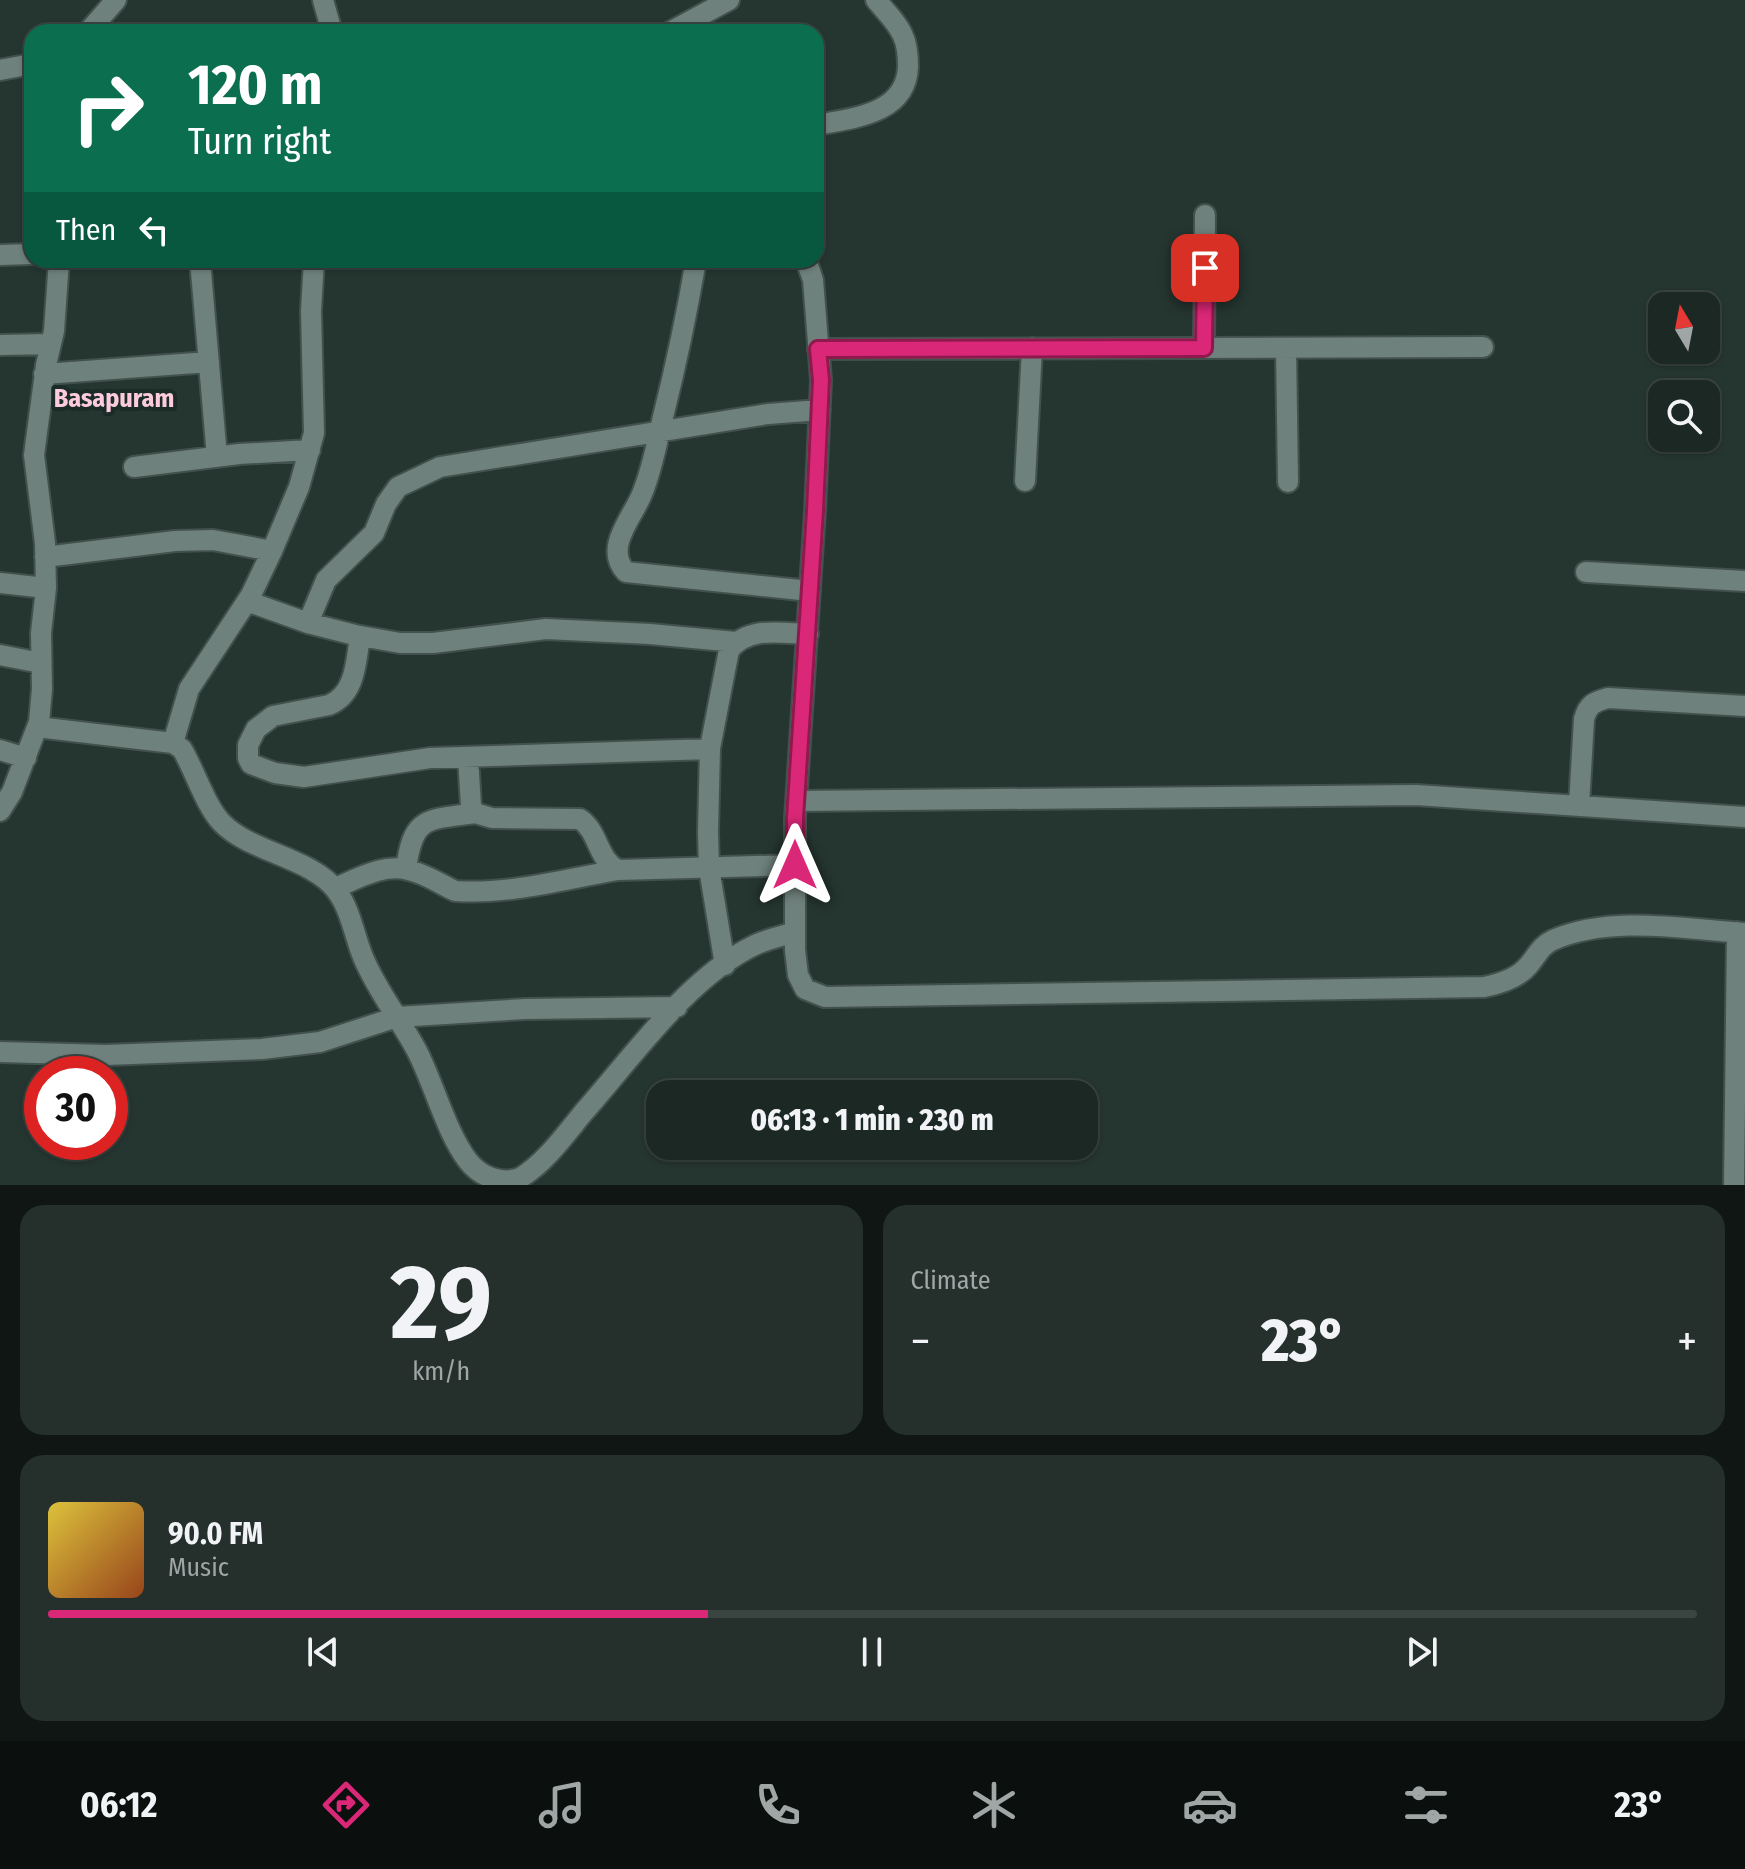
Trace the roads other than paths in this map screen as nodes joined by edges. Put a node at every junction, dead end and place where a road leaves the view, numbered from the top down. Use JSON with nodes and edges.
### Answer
{"nodes":[{"id":1,"x":116,"y":0,"type":"edge"},
{"id":2,"x":323,"y":0,"type":"edge"},
{"id":3,"x":729,"y":0,"type":"edge"},
{"id":4,"x":876,"y":0,"type":"edge"},
{"id":5,"x":95,"y":24,"type":"edge"},
{"id":6,"x":330,"y":24,"type":"edge"},
{"id":7,"x":685,"y":24,"type":"edge"},
{"id":8,"x":24,"y":66,"type":"edge"},
{"id":9,"x":0,"y":70,"type":"edge"},
{"id":10,"x":824,"y":123,"type":"edge"},
{"id":11,"x":1205,"y":215,"type":"dead end"},
{"id":12,"x":24,"y":254,"type":"edge"},
{"id":13,"x":0,"y":255,"type":"edge"},
{"id":14,"x":58,"y":268,"type":"edge"},
{"id":15,"x":201,"y":268,"type":"edge"},
{"id":16,"x":314,"y":268,"type":"edge"},
{"id":17,"x":694,"y":268,"type":"edge"},
{"id":18,"x":809,"y":268,"type":"edge"},
{"id":19,"x":51,"y":344,"type":"junction"},
{"id":20,"x":0,"y":345,"type":"edge"},
{"id":21,"x":1483,"y":347,"type":"dead end"},
{"id":22,"x":1032,"y":348,"type":"junction"},
{"id":23,"x":1204,"y":348,"type":"junction"},
{"id":24,"x":1286,"y":348,"type":"junction"},
{"id":25,"x":818,"y":349,"type":"junction"},
{"id":26,"x":209,"y":362,"type":"junction"},
{"id":27,"x":44,"y":374,"type":"junction"},
{"id":28,"x":820,"y":410,"type":"junction"},
{"id":29,"x":660,"y":431,"type":"junction"},
{"id":30,"x":310,"y":450,"type":"junction"},
{"id":31,"x":217,"y":457,"type":"junction"},
{"id":32,"x":134,"y":467,"type":"dead end"},
{"id":33,"x":1025,"y":481,"type":"dead end"},
{"id":34,"x":1288,"y":482,"type":"dead end"},
{"id":35,"x":272,"y":551,"type":"junction"},
{"id":36,"x":45,"y":557,"type":"junction"},
{"id":37,"x":1586,"y":572,"type":"dead end"},
{"id":38,"x":1745,"y":581,"type":"edge"},
{"id":39,"x":0,"y":583,"type":"edge"},
{"id":40,"x":46,"y":588,"type":"junction"},
{"id":41,"x":810,"y":591,"type":"junction"},
{"id":42,"x":247,"y":601,"type":"junction"},
{"id":43,"x":308,"y":623,"type":"junction"},
{"id":44,"x":808,"y":634,"type":"junction"},
{"id":45,"x":360,"y":636,"type":"junction"},
{"id":46,"x":736,"y":642,"type":"junction"},
{"id":47,"x":0,"y":655,"type":"edge"},
{"id":48,"x":41,"y":663,"type":"junction"},
{"id":49,"x":1745,"y":706,"type":"edge"},
{"id":50,"x":37,"y":727,"type":"junction"},
{"id":51,"x":173,"y":743,"type":"junction"},
{"id":52,"x":710,"y":749,"type":"junction"},
{"id":53,"x":0,"y":750,"type":"edge"},
{"id":54,"x":468,"y":757,"type":"junction"},
{"id":55,"x":26,"y":758,"type":"junction"},
{"id":56,"x":797,"y":801,"type":"junction"},
{"id":57,"x":1579,"y":806,"type":"junction"},
{"id":58,"x":0,"y":811,"type":"edge"},
{"id":59,"x":475,"y":813,"type":"junction"},
{"id":60,"x":1745,"y":817,"type":"edge"},
{"id":61,"x":795,"y":865,"type":"junction"},
{"id":62,"x":709,"y":868,"type":"junction"},
{"id":63,"x":406,"y":869,"type":"junction"},
{"id":64,"x":618,"y":870,"type":"junction"},
{"id":65,"x":335,"y":888,"type":"junction"},
{"id":66,"x":795,"y":932,"type":"junction"},
{"id":67,"x":1741,"y":932,"type":"edge"},
{"id":68,"x":725,"y":965,"type":"junction"},
{"id":69,"x":677,"y":1007,"type":"junction"},
{"id":70,"x":397,"y":1017,"type":"junction"},
{"id":71,"x":0,"y":1052,"type":"edge"},
{"id":72,"x":1734,"y":1185,"type":"edge"}],
"edges":[{"from":1,"to":5,"type":"street"},
{"from":2,"to":6,"type":"street"},
{"from":3,"to":7,"type":"street"},
{"from":4,"to":10,"type":"street"},
{"from":8,"to":9,"type":"street"},
{"from":11,"to":23,"type":"street"},
{"from":12,"to":13,"type":"street"},
{"from":14,"to":19,"type":"street"},
{"from":15,"to":26,"type":"street"},
{"from":16,"to":30,"type":"street"},
{"from":17,"to":29,"type":"street"},
{"from":18,"to":25,"type":"street"},
{"from":19,"to":20,"type":"street"},
{"from":19,"to":27,"type":"street"},
{"from":21,"to":24,"type":"street"},
{"from":22,"to":23,"type":"street"},
{"from":22,"to":25,"type":"street"},
{"from":22,"to":33,"type":"street"},
{"from":23,"to":24,"type":"street"},
{"from":24,"to":34,"type":"street"},
{"from":25,"to":28,"type":"street"},
{"from":26,"to":27,"type":"street"},
{"from":26,"to":31,"type":"street"},
{"from":27,"to":36,"type":"street"},
{"from":28,"to":29,"type":"street"},
{"from":28,"to":41,"type":"street"},
{"from":29,"to":41,"type":"street"},
{"from":29,"to":43,"type":"street"},
{"from":30,"to":31,"type":"street"},
{"from":30,"to":35,"type":"street"},
{"from":31,"to":32,"type":"street"},
{"from":35,"to":36,"type":"street"},
{"from":35,"to":42,"type":"street"},
{"from":36,"to":40,"type":"street"},
{"from":37,"to":38,"type":"street"},
{"from":39,"to":40,"type":"street"},
{"from":40,"to":48,"type":"street"},
{"from":41,"to":44,"type":"street"},
{"from":42,"to":43,"type":"street"},
{"from":42,"to":51,"type":"street"},
{"from":43,"to":45,"type":"street"},
{"from":44,"to":46,"type":"street"},
{"from":44,"to":56,"type":"street"},
{"from":45,"to":46,"type":"street"},
{"from":45,"to":54,"type":"street"},
{"from":46,"to":52,"type":"street"},
{"from":47,"to":48,"type":"street"},
{"from":48,"to":50,"type":"street"},
{"from":49,"to":57,"type":"street"},
{"from":50,"to":51,"type":"street"},
{"from":50,"to":55,"type":"street"},
{"from":51,"to":65,"type":"street"},
{"from":52,"to":54,"type":"street"},
{"from":52,"to":62,"type":"street"},
{"from":53,"to":55,"type":"street"},
{"from":54,"to":59,"type":"street"},
{"from":55,"to":58,"type":"street"},
{"from":56,"to":57,"type":"street"},
{"from":56,"to":61,"type":"street"},
{"from":57,"to":60,"type":"street"},
{"from":59,"to":63,"type":"street"},
{"from":59,"to":64,"type":"street"},
{"from":61,"to":62,"type":"street"},
{"from":61,"to":66,"type":"street"},
{"from":62,"to":64,"type":"street"},
{"from":62,"to":68,"type":"street"},
{"from":63,"to":64,"type":"street"},
{"from":63,"to":65,"type":"street"},
{"from":65,"to":70,"type":"street"},
{"from":66,"to":67,"type":"street"},
{"from":66,"to":68,"type":"street"},
{"from":67,"to":72,"type":"street"},
{"from":68,"to":69,"type":"street"},
{"from":69,"to":70,"type":"street"},
{"from":69,"to":70,"type":"street"},
{"from":70,"to":71,"type":"street"}]}
